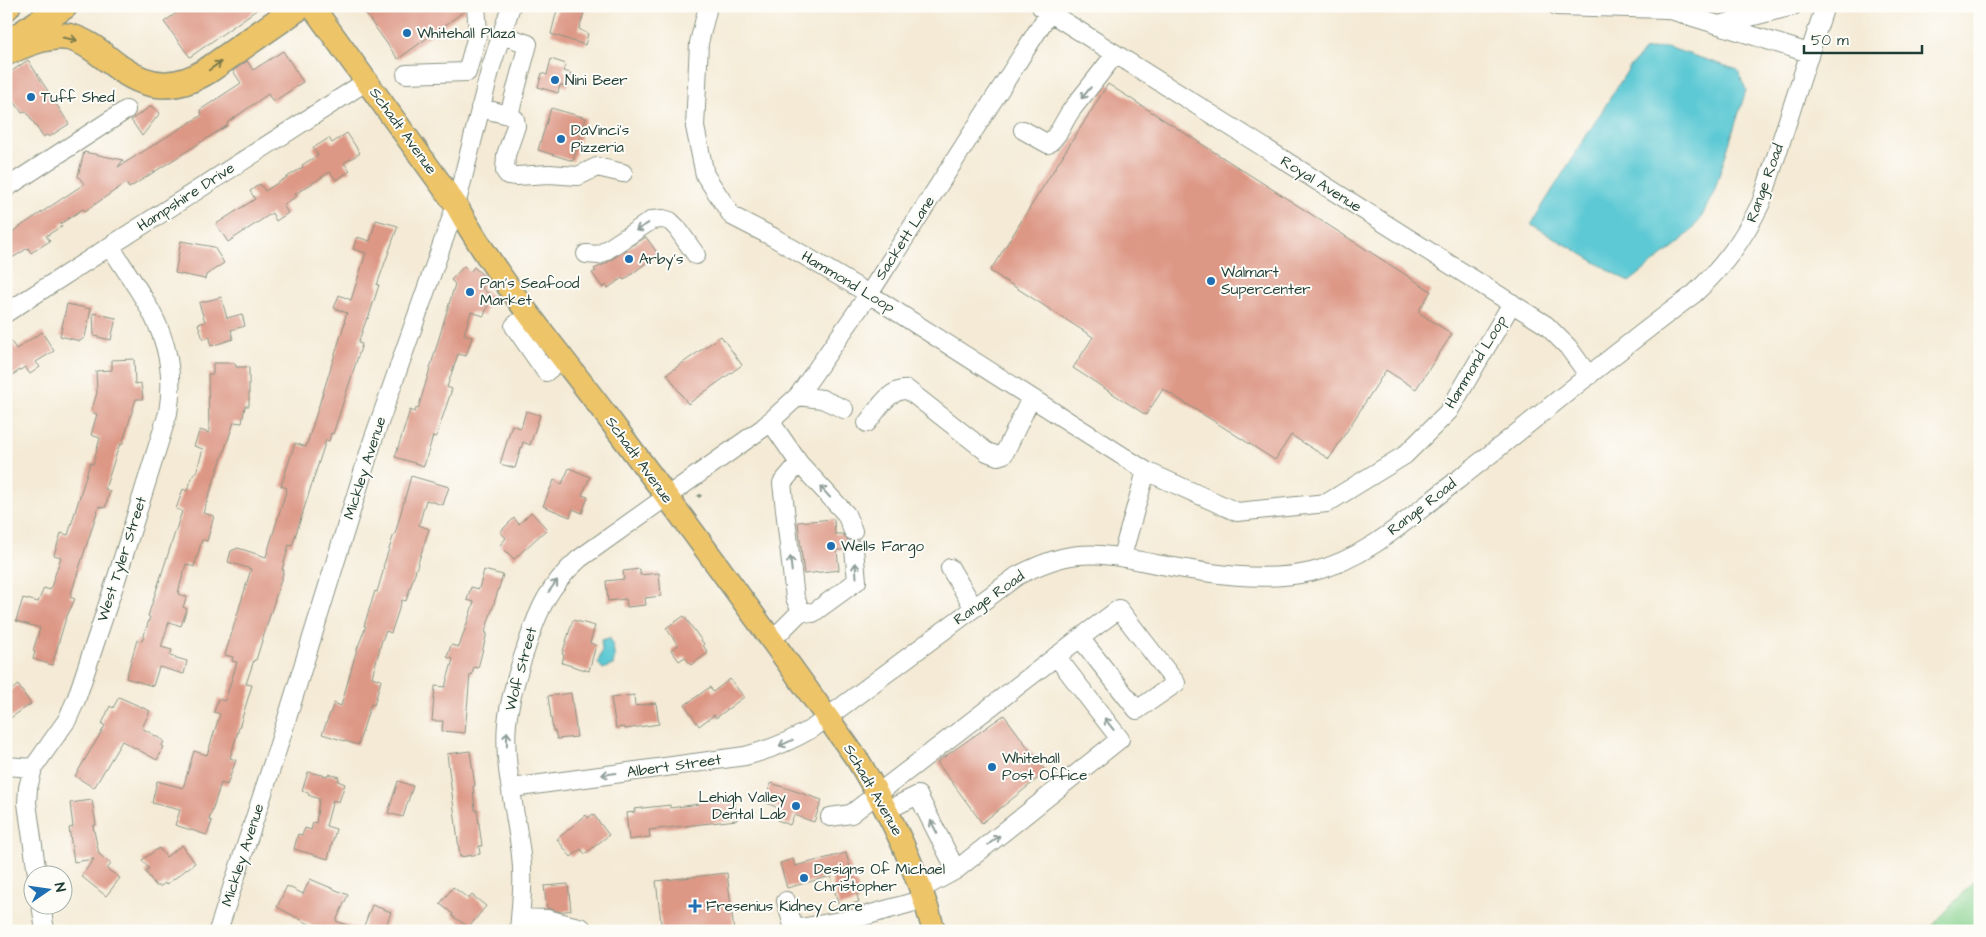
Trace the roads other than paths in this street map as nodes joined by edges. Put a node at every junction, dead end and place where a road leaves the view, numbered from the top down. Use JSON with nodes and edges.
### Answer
{"nodes":[{"id":1,"x":64,"y":6,"type":"edge"},
{"id":2,"x":300,"y":6,"type":"edge"},
{"id":3,"x":312,"y":6,"type":"edge"},
{"id":4,"x":476,"y":6,"type":"edge"},
{"id":5,"x":511,"y":6,"type":"edge"},
{"id":6,"x":708,"y":6,"type":"edge"},
{"id":7,"x":1557,"y":6,"type":"edge"},
{"id":8,"x":1793,"y":6,"type":"edge"},
{"id":9,"x":1825,"y":6,"type":"edge"},
{"id":10,"x":1588,"y":7,"type":"edge"},
{"id":11,"x":1666,"y":8,"type":"edge"},
{"id":12,"x":1044,"y":9,"type":"edge"},
{"id":13,"x":1718,"y":25,"type":"junction"},
{"id":14,"x":502,"y":34,"type":"junction"},
{"id":15,"x":6,"y":44,"type":"edge"},
{"id":16,"x":6,"y":52,"type":"edge"},
{"id":17,"x":472,"y":52,"type":"junction"},
{"id":18,"x":1809,"y":53,"type":"junction"},
{"id":19,"x":1115,"y":54,"type":"junction"},
{"id":20,"x":494,"y":60,"type":"junction"},
{"id":21,"x":406,"y":74,"type":"dead end"},
{"id":22,"x":367,"y":81,"type":"junction"},
{"id":23,"x":480,"y":108,"type":"junction"},
{"id":24,"x":126,"y":110,"type":"dead end"},
{"id":25,"x":508,"y":115,"type":"junction"},
{"id":26,"x":1023,"y":130,"type":"dead end"},
{"id":27,"x":623,"y":173,"type":"dead end"},
{"id":28,"x":6,"y":188,"type":"edge"},
{"id":29,"x":456,"y":204,"type":"junction"},
{"id":30,"x":110,"y":246,"type":"junction"},
{"id":31,"x":586,"y":254,"type":"dead end"},
{"id":32,"x":696,"y":255,"type":"dead end"},
{"id":33,"x":869,"y":294,"type":"junction"},
{"id":34,"x":1512,"y":303,"type":"junction"},
{"id":35,"x":6,"y":313,"type":"edge"},
{"id":36,"x":1589,"y":376,"type":"junction"},
{"id":37,"x":798,"y":396,"type":"junction"},
{"id":38,"x":1031,"y":398,"type":"junction"},
{"id":39,"x":844,"y":409,"type":"dead end"},
{"id":40,"x":770,"y":421,"type":"junction"},
{"id":41,"x":867,"y":423,"type":"dead end"},
{"id":42,"x":799,"y":463,"type":"junction"},
{"id":43,"x":1146,"y":471,"type":"junction"},
{"id":44,"x":667,"y":497,"type":"junction"},
{"id":45,"x":852,"y":531,"type":"dead end"},
{"id":46,"x":854,"y":549,"type":"dead end"},
{"id":47,"x":1122,"y":556,"type":"junction"},
{"id":48,"x":950,"y":568,"type":"dead end"},
{"id":49,"x":974,"y":608,"type":"junction"},
{"id":50,"x":801,"y":611,"type":"junction"},
{"id":51,"x":1080,"y":638,"type":"junction"},
{"id":52,"x":771,"y":641,"type":"junction"},
{"id":53,"x":1056,"y":656,"type":"junction"},
{"id":54,"x":827,"y":717,"type":"junction"},
{"id":55,"x":6,"y":766,"type":"edge"},
{"id":56,"x":33,"y":768,"type":"junction"},
{"id":57,"x":512,"y":788,"type":"junction"},
{"id":58,"x":882,"y":802,"type":"junction"},
{"id":59,"x":830,"y":817,"type":"dead end"},
{"id":60,"x":36,"y":864,"type":"edge"},
{"id":61,"x":956,"y":870,"type":"junction"},
{"id":62,"x":923,"y":894,"type":"junction"},
{"id":63,"x":786,"y":901,"type":"dead end"},
{"id":64,"x":42,"y":914,"type":"edge"},
{"id":65,"x":519,"y":924,"type":"edge"},
{"id":66,"x":582,"y":928,"type":"dead end"},
{"id":67,"x":45,"y":931,"type":"edge"},
{"id":68,"x":218,"y":931,"type":"edge"},
{"id":69,"x":934,"y":931,"type":"edge"}],
"edges":[{"from":1,"to":15,"type":"highway"},
{"from":16,"to":2,"type":"highway","one_way":true},
{"from":3,"to":22,"type":"main road","name":"Schadt Avenue"},
{"from":4,"to":17,"type":"street"},
{"from":5,"to":14,"type":"street","name":"Mickley Avenue"},
{"from":6,"to":33,"type":"street","name":"Hammond Loop"},
{"from":7,"to":10,"type":"street"},
{"from":8,"to":13,"type":"street"},
{"from":9,"to":18,"type":"street","name":"Range Road"},
{"from":10,"to":11,"type":"street"},
{"from":11,"to":13,"type":"street"},
{"from":12,"to":19,"type":"street","name":"Royal Avenue"},
{"from":12,"to":33,"type":"street","name":"Sackett Lane"},
{"from":13,"to":18,"type":"street"},
{"from":14,"to":20,"type":"street","name":"Mickley Avenue"},
{"from":14,"to":25,"type":"street"},
{"from":17,"to":20,"type":"street"},
{"from":17,"to":21,"type":"street"},
{"from":18,"to":36,"type":"street","name":"Range Road"},
{"from":19,"to":26,"type":"street","one_way":true},
{"from":19,"to":34,"type":"street","name":"Royal Avenue"},
{"from":20,"to":23,"type":"street","name":"Mickley Avenue"},
{"from":22,"to":29,"type":"main road","name":"Schadt Avenue"},
{"from":22,"to":30,"type":"street","name":"Hampshire Drive"},
{"from":23,"to":25,"type":"street"},
{"from":23,"to":29,"type":"street","name":"Mickley Avenue"},
{"from":24,"to":28,"type":"street"},
{"from":25,"to":27,"type":"street"},
{"from":29,"to":44,"type":"main road","name":"Schadt Avenue"},
{"from":29,"to":68,"type":"street","name":"Mickley Avenue"},
{"from":30,"to":35,"type":"street","name":"Hampshire Drive"},
{"from":30,"to":56,"type":"street","name":"West Tyler Street"},
{"from":32,"to":31,"type":"street","one_way":true},
{"from":33,"to":37,"type":"street","name":"Sackett Lane"},
{"from":33,"to":38,"type":"street","name":"Hammond Loop"},
{"from":34,"to":36,"type":"street","name":"Royal Avenue"},
{"from":34,"to":43,"type":"street","name":"Hammond Loop"},
{"from":36,"to":47,"type":"street","name":"Range Road"},
{"from":37,"to":39,"type":"street"},
{"from":37,"to":40,"type":"street","name":"Sackett Lane"},
{"from":38,"to":41,"type":"street"},
{"from":38,"to":43,"type":"street","name":"Hammond Loop"},
{"from":40,"to":42,"type":"street"},
{"from":40,"to":44,"type":"street","name":"Sackett Lane"},
{"from":45,"to":42,"type":"street","one_way":true},
{"from":50,"to":42,"type":"street","one_way":true},
{"from":43,"to":47,"type":"street"},
{"from":44,"to":52,"type":"main road","name":"Schadt Avenue"},
{"from":57,"to":44,"type":"street","name":"Wolf Street","one_way":true},
{"from":50,"to":46,"type":"street","one_way":true},
{"from":47,"to":49,"type":"street","name":"Range Road"},
{"from":48,"to":49,"type":"street"},
{"from":49,"to":54,"type":"street","name":"Range Road"},
{"from":50,"to":52,"type":"street"},
{"from":51,"to":51,"type":"street"},
{"from":51,"to":53,"type":"street"},
{"from":52,"to":54,"type":"main road","name":"Schadt Avenue"},
{"from":53,"to":58,"type":"street"},
{"from":61,"to":53,"type":"street","one_way":true},
{"from":54,"to":57,"type":"street","name":"Albert Street","one_way":true},
{"from":54,"to":58,"type":"main road","name":"Schadt Avenue"},
{"from":55,"to":56,"type":"street"},
{"from":56,"to":60,"type":"street","name":"West Tyler Street"},
{"from":57,"to":65,"type":"street","name":"Wolf Street"},
{"from":58,"to":59,"type":"street"},
{"from":61,"to":58,"type":"street","one_way":true},
{"from":58,"to":62,"type":"main road","name":"Schadt Avenue"},
{"from":61,"to":62,"type":"street"},
{"from":62,"to":63,"type":"street"},
{"from":62,"to":69,"type":"main road","name":"Schadt Avenue"},
{"from":64,"to":67,"type":"street"},
{"from":65,"to":66,"type":"street"}]}
